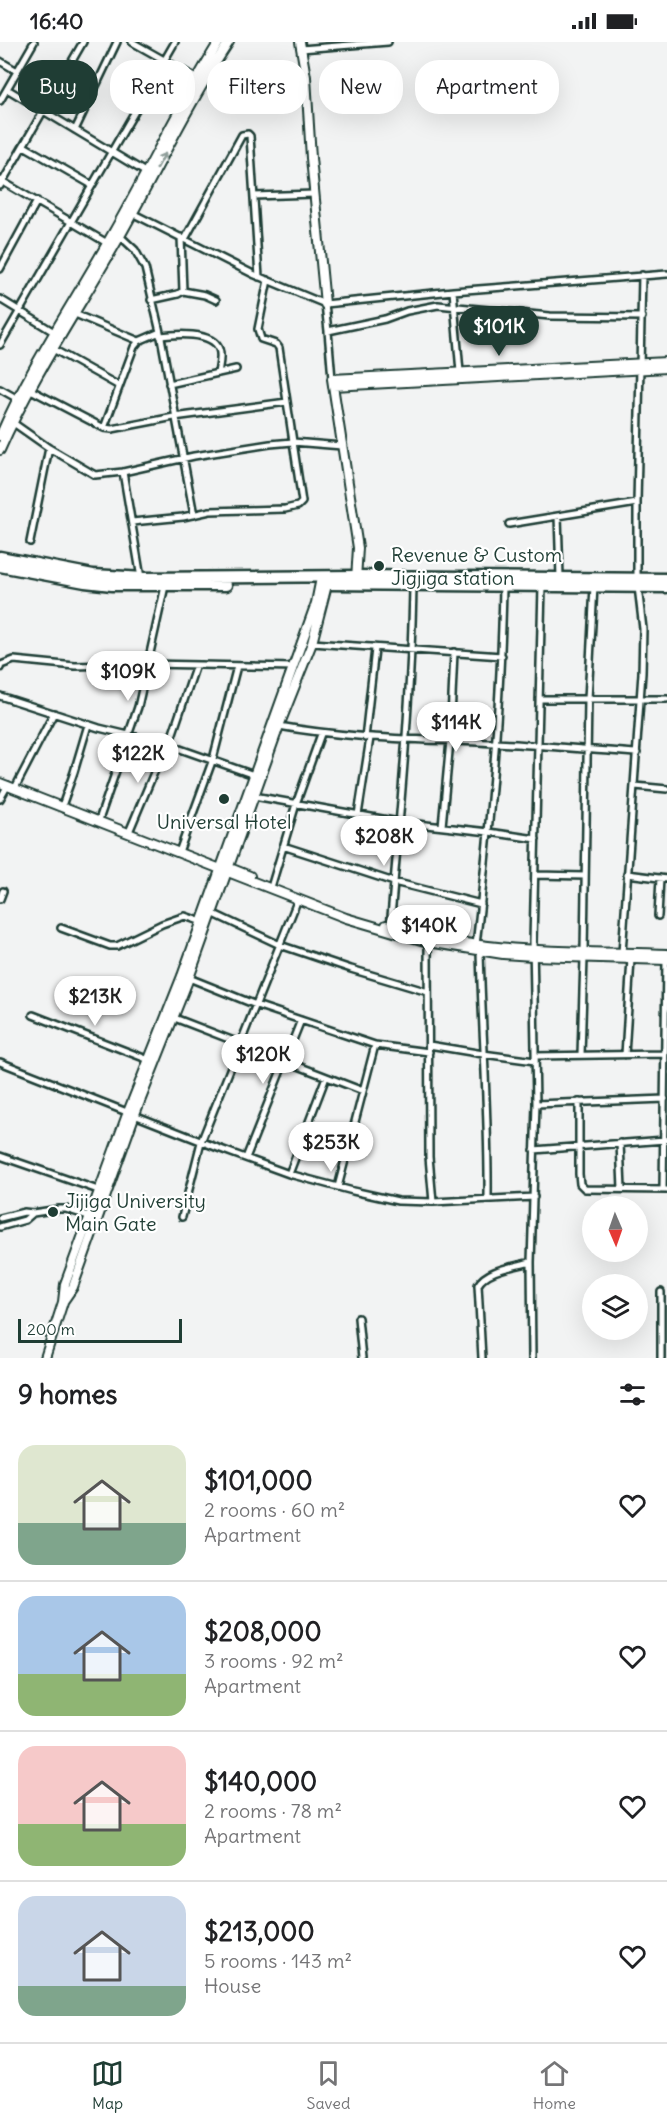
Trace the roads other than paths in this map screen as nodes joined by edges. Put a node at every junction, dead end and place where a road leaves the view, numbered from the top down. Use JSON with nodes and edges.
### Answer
{"nodes":[{"id":1,"x":34,"y":42,"type":"edge"},
{"id":2,"x":83,"y":42,"type":"edge"},
{"id":3,"x":117,"y":42,"type":"edge"},
{"id":4,"x":132,"y":42,"type":"edge"},
{"id":5,"x":175,"y":42,"type":"edge"},
{"id":6,"x":219,"y":42,"type":"edge"},
{"id":7,"x":229,"y":42,"type":"edge"},
{"id":8,"x":388,"y":42,"type":"edge"},
{"id":9,"x":301,"y":46,"type":"edge"},
{"id":10,"x":73,"y":60,"type":"edge"},
{"id":11,"x":165,"y":60,"type":"joint"},
{"id":12,"x":0,"y":61,"type":"edge"},
{"id":13,"x":17,"y":71,"type":"junction"},
{"id":14,"x":196,"y":78,"type":"joint"},
{"id":15,"x":7,"y":89,"type":"junction"},
{"id":16,"x":18,"y":96,"type":"edge"},
{"id":17,"x":0,"y":101,"type":"edge"},
{"id":18,"x":43,"y":114,"type":"edge"},
{"id":19,"x":47,"y":114,"type":"edge"},
{"id":20,"x":134,"y":114,"type":"edge"},
{"id":21,"x":75,"y":130,"type":"junction"},
{"id":22,"x":24,"y":146,"type":"junction"},
{"id":23,"x":112,"y":152,"type":"junction"},
{"id":24,"x":145,"y":172,"type":"junction"},
{"id":25,"x":1,"y":182,"type":"edge"},
{"id":26,"x":92,"y":185,"type":"junction"},
{"id":27,"x":314,"y":194,"type":"junction"},
{"id":28,"x":254,"y":196,"type":"junction"},
{"id":29,"x":38,"y":201,"type":"junction"},
{"id":30,"x":129,"y":211,"type":"junction"},
{"id":31,"x":72,"y":221,"type":"junction"},
{"id":32,"x":120,"y":236,"type":"junction"},
{"id":33,"x":183,"y":238,"type":"junction"},
{"id":34,"x":107,"y":243,"type":"junction"},
{"id":35,"x":0,"y":269,"type":"edge"},
{"id":36,"x":667,"y":274,"type":"edge"},
{"id":37,"x":642,"y":275,"type":"junction"},
{"id":38,"x":259,"y":277,"type":"junction"},
{"id":39,"x":268,"y":280,"type":"junction"},
{"id":40,"x":183,"y":291,"type":"junction"},
{"id":41,"x":453,"y":291,"type":"junction"},
{"id":42,"x":0,"y":299,"type":"edge"},
{"id":43,"x":151,"y":300,"type":"junction"},
{"id":44,"x":216,"y":300,"type":"dead end"},
{"id":45,"x":325,"y":304,"type":"junction"},
{"id":46,"x":456,"y":306,"type":"junction"},
{"id":47,"x":19,"y":311,"type":"junction"},
{"id":48,"x":75,"y":314,"type":"junction"},
{"id":49,"x":642,"y":317,"type":"junction"},
{"id":50,"x":328,"y":331,"type":"junction"},
{"id":51,"x":54,"y":332,"type":"junction"},
{"id":52,"x":160,"y":334,"type":"junction"},
{"id":53,"x":139,"y":341,"type":"junction"},
{"id":54,"x":0,"y":345,"type":"edge"},
{"id":55,"x":53,"y":349,"type":"junction"},
{"id":56,"x":667,"y":362,"type":"edge"},
{"id":57,"x":641,"y":366,"type":"junction"},
{"id":58,"x":667,"y":368,"type":"edge"},
{"id":59,"x":236,"y":369,"type":"dead end"},
{"id":60,"x":460,"y":372,"type":"junction"},
{"id":61,"x":218,"y":373,"type":"junction"},
{"id":62,"x":332,"y":382,"type":"junction"},
{"id":63,"x":169,"y":384,"type":"junction"},
{"id":64,"x":119,"y":386,"type":"junction"},
{"id":65,"x":0,"y":389,"type":"edge"},
{"id":66,"x":29,"y":389,"type":"junction"},
{"id":67,"x":16,"y":398,"type":"junction"},
{"id":68,"x":287,"y":402,"type":"junction"},
{"id":69,"x":174,"y":417,"type":"junction"},
{"id":70,"x":12,"y":422,"type":"junction"},
{"id":71,"x":104,"y":428,"type":"junction"},
{"id":72,"x":0,"y":436,"type":"edge"},
{"id":73,"x":292,"y":442,"type":"junction"},
{"id":74,"x":342,"y":446,"type":"junction"},
{"id":75,"x":50,"y":448,"type":"junction"},
{"id":76,"x":0,"y":450,"type":"edge"},
{"id":77,"x":182,"y":458,"type":"junction"},
{"id":78,"x":123,"y":472,"type":"junction"},
{"id":79,"x":637,"y":503,"type":"junction"},
{"id":80,"x":194,"y":515,"type":"junction"},
{"id":81,"x":558,"y":516,"type":"junction"},
{"id":82,"x":132,"y":522,"type":"junction"},
{"id":83,"x":509,"y":524,"type":"dead end"},
{"id":84,"x":30,"y":542,"type":"dead end"},
{"id":85,"x":0,"y":558,"type":"edge"},
{"id":86,"x":0,"y":566,"type":"edge"},
{"id":87,"x":560,"y":577,"type":"junction"},
{"id":88,"x":141,"y":578,"type":"junction"},
{"id":89,"x":667,"y":579,"type":"edge"},
{"id":90,"x":356,"y":580,"type":"junction"},
{"id":91,"x":325,"y":581,"type":"junction"},
{"id":92,"x":637,"y":582,"type":"junction"},
{"id":93,"x":165,"y":586,"type":"junction"},
{"id":94,"x":413,"y":586,"type":"junction"},
{"id":95,"x":504,"y":586,"type":"junction"},
{"id":96,"x":542,"y":586,"type":"junction"},
{"id":97,"x":594,"y":586,"type":"junction"},
{"id":98,"x":667,"y":587,"type":"edge"},
{"id":99,"x":312,"y":643,"type":"junction"},
{"id":100,"x":375,"y":649,"type":"junction"},
{"id":101,"x":412,"y":650,"type":"junction"},
{"id":102,"x":454,"y":652,"type":"junction"},
{"id":103,"x":502,"y":656,"type":"junction"},
{"id":104,"x":149,"y":664,"type":"junction"},
{"id":105,"x":196,"y":665,"type":"junction"},
{"id":106,"x":237,"y":666,"type":"junction"},
{"id":107,"x":294,"y":667,"type":"junction"},
{"id":108,"x":0,"y":668,"type":"edge"},
{"id":109,"x":0,"y":696,"type":"edge"},
{"id":110,"x":640,"y":698,"type":"junction"},
{"id":111,"x":539,"y":699,"type":"junction"},
{"id":112,"x":588,"y":699,"type":"junction"},
{"id":113,"x":667,"y":699,"type":"edge"},
{"id":114,"x":54,"y":713,"type":"junction"},
{"id":115,"x":88,"y":725,"type":"junction"},
{"id":116,"x":279,"y":726,"type":"junction"},
{"id":117,"x":321,"y":734,"type":"junction"},
{"id":118,"x":129,"y":735,"type":"junction"},
{"id":119,"x":368,"y":738,"type":"junction"},
{"id":120,"x":406,"y":739,"type":"junction"},
{"id":121,"x":450,"y":741,"type":"junction"},
{"id":122,"x":496,"y":743,"type":"junction"},
{"id":123,"x":167,"y":744,"type":"junction"},
{"id":124,"x":538,"y":747,"type":"junction"},
{"id":125,"x":587,"y":750,"type":"junction"},
{"id":126,"x":637,"y":753,"type":"junction"},
{"id":127,"x":213,"y":759,"type":"junction"},
{"id":128,"x":254,"y":775,"type":"junction"},
{"id":129,"x":8,"y":785,"type":"edge"},
{"id":130,"x":635,"y":786,"type":"junction"},
{"id":131,"x":667,"y":789,"type":"edge"},
{"id":132,"x":254,"y":796,"type":"junction"},
{"id":133,"x":0,"y":799,"type":"edge"},
{"id":134,"x":296,"y":804,"type":"junction"},
{"id":135,"x":62,"y":806,"type":"junction"},
{"id":136,"x":358,"y":815,"type":"junction"},
{"id":137,"x":99,"y":820,"type":"junction"},
{"id":138,"x":399,"y":822,"type":"junction"},
{"id":139,"x":442,"y":826,"type":"junction"},
{"id":140,"x":129,"y":832,"type":"junction"},
{"id":141,"x":489,"y":832,"type":"junction"},
{"id":142,"x":536,"y":839,"type":"junction"},
{"id":143,"x":283,"y":846,"type":"junction"},
{"id":144,"x":179,"y":852,"type":"junction"},
{"id":145,"x":225,"y":869,"type":"junction"},
{"id":146,"x":627,"y":874,"type":"junction"},
{"id":147,"x":535,"y":875,"type":"junction"},
{"id":148,"x":585,"y":876,"type":"junction"},
{"id":149,"x":664,"y":878,"type":"edge"},
{"id":150,"x":394,"y":882,"type":"junction"},
{"id":151,"x":272,"y":884,"type":"junction"},
{"id":152,"x":3,"y":891,"type":"dead end"},
{"id":153,"x":0,"y":899,"type":"edge"},
{"id":154,"x":298,"y":899,"type":"junction"},
{"id":155,"x":481,"y":904,"type":"junction"},
{"id":156,"x":212,"y":913,"type":"junction"},
{"id":157,"x":658,"y":916,"type":"dead end"},
{"id":158,"x":202,"y":922,"type":"junction"},
{"id":159,"x":61,"y":928,"type":"dead end"},
{"id":160,"x":390,"y":930,"type":"junction"},
{"id":161,"x":428,"y":942,"type":"junction"},
{"id":162,"x":280,"y":945,"type":"junction"},
{"id":163,"x":478,"y":948,"type":"junction"},
{"id":164,"x":533,"y":953,"type":"junction"},
{"id":165,"x":622,"y":953,"type":"junction"},
{"id":166,"x":584,"y":955,"type":"junction"},
{"id":167,"x":667,"y":958,"type":"edge"},
{"id":168,"x":631,"y":959,"type":"junction"},
{"id":169,"x":189,"y":978,"type":"junction"},
{"id":170,"x":428,"y":992,"type":"junction"},
{"id":171,"x":256,"y":1005,"type":"junction"},
{"id":172,"x":33,"y":1015,"type":"dead end"},
{"id":173,"x":170,"y":1016,"type":"junction"},
{"id":174,"x":301,"y":1020,"type":"junction"},
{"id":175,"x":239,"y":1044,"type":"junction"},
{"id":176,"x":375,"y":1045,"type":"junction"},
{"id":177,"x":429,"y":1045,"type":"junction"},
{"id":178,"x":429,"y":1053,"type":"junction"},
{"id":179,"x":483,"y":1054,"type":"junction"},
{"id":180,"x":666,"y":1054,"type":"edge"},
{"id":181,"x":581,"y":1055,"type":"junction"},
{"id":182,"x":625,"y":1055,"type":"junction"},
{"id":183,"x":535,"y":1058,"type":"junction"},
{"id":184,"x":149,"y":1060,"type":"junction"},
{"id":185,"x":0,"y":1062,"type":"edge"},
{"id":186,"x":286,"y":1062,"type":"junction"},
{"id":187,"x":326,"y":1077,"type":"junction"},
{"id":188,"x":363,"y":1091,"type":"junction"},
{"id":189,"x":666,"y":1099,"type":"edge"},
{"id":190,"x":579,"y":1102,"type":"junction"},
{"id":191,"x":536,"y":1104,"type":"junction"},
{"id":192,"x":132,"y":1113,"type":"junction"},
{"id":193,"x":666,"y":1140,"type":"edge"},
{"id":194,"x":201,"y":1142,"type":"junction"},
{"id":195,"x":620,"y":1143,"type":"junction"},
{"id":196,"x":579,"y":1146,"type":"junction"},
{"id":197,"x":534,"y":1150,"type":"junction"},
{"id":198,"x":0,"y":1156,"type":"edge"},
{"id":199,"x":246,"y":1158,"type":"junction"},
{"id":200,"x":289,"y":1174,"type":"junction"},
{"id":201,"x":338,"y":1187,"type":"junction"},
{"id":202,"x":622,"y":1189,"type":"junction"},
{"id":203,"x":665,"y":1190,"type":"edge"},
{"id":204,"x":100,"y":1191,"type":"junction"},
{"id":205,"x":534,"y":1197,"type":"junction"},
{"id":206,"x":488,"y":1198,"type":"junction"},
{"id":207,"x":433,"y":1202,"type":"junction"},
{"id":208,"x":33,"y":1213,"type":"junction"},
{"id":209,"x":182,"y":1217,"type":"dead end"},
{"id":210,"x":0,"y":1218,"type":"edge"},
{"id":211,"x":95,"y":1218,"type":"junction"},
{"id":212,"x":0,"y":1227,"type":"edge"},
{"id":213,"x":531,"y":1262,"type":"junction"},
{"id":214,"x":661,"y":1292,"type":"dead end"},
{"id":215,"x":358,"y":1318,"type":"dead end"},
{"id":216,"x":664,"y":1340,"type":"edge"},
{"id":217,"x":45,"y":1358,"type":"edge"},
{"id":218,"x":362,"y":1358,"type":"edge"},
{"id":219,"x":481,"y":1358,"type":"edge"},
{"id":220,"x":532,"y":1358,"type":"edge"},
{"id":221,"x":661,"y":1358,"type":"edge"}],
"edges":[{"from":1,"to":13,"type":"street"},
{"from":2,"to":10,"type":"street"},
{"from":3,"to":21,"type":"street"},
{"from":4,"to":11,"type":"street"},
{"from":5,"to":11,"type":"street"},
{"from":6,"to":14,"type":"main road"},
{"from":30,"to":7,"type":"main road","one_way":true},
{"from":8,"to":9,"type":"street"},
{"from":9,"to":27,"type":"main road"},
{"from":12,"to":13,"type":"street"},
{"from":13,"to":15,"type":"street"},
{"from":14,"to":24,"type":"main road"},
{"from":15,"to":16,"type":"street"},
{"from":15,"to":17,"type":"street"},
{"from":18,"to":22,"type":"street"},
{"from":19,"to":21,"type":"street"},
{"from":20,"to":23,"type":"street"},
{"from":21,"to":23,"type":"street"},
{"from":22,"to":25,"type":"street"},
{"from":22,"to":26,"type":"street"},
{"from":23,"to":24,"type":"street"},
{"from":23,"to":26,"type":"street"},
{"from":24,"to":30,"type":"main road"},
{"from":25,"to":29,"type":"street"},
{"from":26,"to":31,"type":"street"},
{"from":27,"to":28,"type":"street"},
{"from":27,"to":45,"type":"main road"},
{"from":28,"to":33,"type":"street"},
{"from":28,"to":38,"type":"street"},
{"from":29,"to":31,"type":"street"},
{"from":29,"to":35,"type":"street"},
{"from":30,"to":32,"type":"main road"},
{"from":30,"to":33,"type":"street"},
{"from":30,"to":34,"type":"main road"},
{"from":31,"to":34,"type":"street"},
{"from":31,"to":47,"type":"street"},
{"from":32,"to":43,"type":"street"},
{"from":32,"to":48,"type":"main road"},
{"from":33,"to":38,"type":"street"},
{"from":33,"to":40,"type":"street"},
{"from":34,"to":51,"type":"main road"},
{"from":36,"to":37,"type":"street"},
{"from":37,"to":41,"type":"street"},
{"from":37,"to":49,"type":"street"},
{"from":38,"to":39,"type":"street"},
{"from":39,"to":45,"type":"street"},
{"from":39,"to":68,"type":"street"},
{"from":40,"to":43,"type":"street"},
{"from":40,"to":44,"type":"street"},
{"from":41,"to":45,"type":"street"},
{"from":41,"to":46,"type":"street"},
{"from":42,"to":47,"type":"street"},
{"from":43,"to":52,"type":"street"},
{"from":45,"to":50,"type":"street"},
{"from":46,"to":49,"type":"street"},
{"from":46,"to":50,"type":"street"},
{"from":46,"to":60,"type":"street"},
{"from":47,"to":51,"type":"street"},
{"from":47,"to":54,"type":"street"},
{"from":48,"to":53,"type":"street"},
{"from":48,"to":55,"type":"main road"},
{"from":49,"to":57,"type":"street"},
{"from":50,"to":62,"type":"street"},
{"from":51,"to":67,"type":"main road"},
{"from":52,"to":53,"type":"street"},
{"from":52,"to":61,"type":"street"},
{"from":52,"to":63,"type":"street"},
{"from":53,"to":64,"type":"street"},
{"from":55,"to":64,"type":"street"},
{"from":55,"to":66,"type":"main road"},
{"from":56,"to":57,"type":"main road"},
{"from":57,"to":58,"type":"main road"},
{"from":57,"to":60,"type":"main road"},
{"from":57,"to":62,"type":"main road"},
{"from":57,"to":79,"type":"street"},
{"from":59,"to":61,"type":"street"},
{"from":60,"to":62,"type":"main road"},
{"from":61,"to":63,"type":"street"},
{"from":62,"to":74,"type":"main road"},
{"from":63,"to":69,"type":"street"},
{"from":64,"to":71,"type":"street"},
{"from":65,"to":67,"type":"street"},
{"from":66,"to":70,"type":"main road"},
{"from":66,"to":71,"type":"street"},
{"from":67,"to":72,"type":"main road"},
{"from":68,"to":69,"type":"street"},
{"from":68,"to":73,"type":"street"},
{"from":69,"to":71,"type":"street"},
{"from":69,"to":77,"type":"street"},
{"from":70,"to":75,"type":"street"},
{"from":70,"to":76,"type":"main road"},
{"from":73,"to":74,"type":"street"},
{"from":73,"to":77,"type":"street"},
{"from":73,"to":80,"type":"street"},
{"from":74,"to":90,"type":"main road"},
{"from":75,"to":78,"type":"street"},
{"from":75,"to":84,"type":"street"},
{"from":77,"to":78,"type":"street"},
{"from":77,"to":80,"type":"street"},
{"from":78,"to":82,"type":"street"},
{"from":79,"to":81,"type":"street"},
{"from":79,"to":92,"type":"street"},
{"from":80,"to":82,"type":"street"},
{"from":81,"to":83,"type":"street"},
{"from":81,"to":87,"type":"street"},
{"from":82,"to":88,"type":"street"},
{"from":85,"to":88,"type":"highway"},
{"from":86,"to":93,"type":"highway"},
{"from":87,"to":90,"type":"highway"},
{"from":87,"to":92,"type":"highway"},
{"from":88,"to":91,"type":"highway"},
{"from":89,"to":92,"type":"highway"},
{"from":90,"to":91,"type":"highway"},
{"from":90,"to":94,"type":"highway"},
{"from":91,"to":93,"type":"highway"},
{"from":91,"to":99,"type":"main road"},
{"from":91,"to":107,"type":"main road"},
{"from":92,"to":97,"type":"highway"},
{"from":92,"to":98,"type":"highway"},
{"from":92,"to":110,"type":"street"},
{"from":93,"to":104,"type":"street"},
{"from":94,"to":95,"type":"highway"},
{"from":94,"to":101,"type":"street"},
{"from":95,"to":96,"type":"highway"},
{"from":95,"to":103,"type":"street"},
{"from":96,"to":97,"type":"highway"},
{"from":96,"to":111,"type":"street"},
{"from":97,"to":112,"type":"street"},
{"from":99,"to":100,"type":"street"},
{"from":99,"to":116,"type":"main road"},
{"from":100,"to":101,"type":"street"},
{"from":100,"to":119,"type":"street"},
{"from":101,"to":102,"type":"street"},
{"from":101,"to":120,"type":"street"},
{"from":102,"to":103,"type":"street"},
{"from":102,"to":121,"type":"street"},
{"from":103,"to":122,"type":"street"},
{"from":104,"to":105,"type":"street"},
{"from":104,"to":108,"type":"street"},
{"from":104,"to":118,"type":"street"},
{"from":105,"to":106,"type":"street"},
{"from":105,"to":123,"type":"street"},
{"from":106,"to":107,"type":"street"},
{"from":106,"to":127,"type":"street"},
{"from":107,"to":128,"type":"main road"},
{"from":109,"to":114,"type":"street"},
{"from":110,"to":112,"type":"street"},
{"from":110,"to":113,"type":"street"},
{"from":110,"to":126,"type":"street"},
{"from":111,"to":112,"type":"street"},
{"from":111,"to":124,"type":"street"},
{"from":112,"to":125,"type":"street"},
{"from":114,"to":115,"type":"street"},
{"from":114,"to":129,"type":"street"},
{"from":115,"to":118,"type":"street"},
{"from":115,"to":135,"type":"street"},
{"from":116,"to":117,"type":"street"},
{"from":116,"to":132,"type":"main road"},
{"from":117,"to":119,"type":"street"},
{"from":117,"to":134,"type":"street"},
{"from":118,"to":123,"type":"street"},
{"from":118,"to":137,"type":"street"},
{"from":119,"to":120,"type":"street"},
{"from":119,"to":136,"type":"street"},
{"from":120,"to":121,"type":"street"},
{"from":120,"to":138,"type":"street"},
{"from":121,"to":122,"type":"street"},
{"from":121,"to":139,"type":"street"},
{"from":122,"to":124,"type":"street"},
{"from":122,"to":141,"type":"street"},
{"from":123,"to":127,"type":"street"},
{"from":123,"to":140,"type":"street"},
{"from":124,"to":125,"type":"street"},
{"from":124,"to":142,"type":"street"},
{"from":125,"to":126,"type":"street"},
{"from":125,"to":148,"type":"street"},
{"from":126,"to":130,"type":"street"},
{"from":127,"to":128,"type":"street"},
{"from":127,"to":144,"type":"street"},
{"from":128,"to":145,"type":"main road"},
{"from":129,"to":133,"type":"street"},
{"from":129,"to":135,"type":"main road"},
{"from":130,"to":131,"type":"street"},
{"from":130,"to":146,"type":"street"},
{"from":132,"to":134,"type":"street"},
{"from":132,"to":145,"type":"main road"},
{"from":134,"to":136,"type":"street"},
{"from":134,"to":143,"type":"street"},
{"from":135,"to":137,"type":"main road"},
{"from":136,"to":138,"type":"street"},
{"from":137,"to":140,"type":"main road"},
{"from":138,"to":139,"type":"street"},
{"from":138,"to":150,"type":"street"},
{"from":139,"to":141,"type":"street"},
{"from":140,"to":144,"type":"main road"},
{"from":141,"to":142,"type":"street"},
{"from":141,"to":155,"type":"street"},
{"from":142,"to":147,"type":"street"},
{"from":143,"to":150,"type":"street"},
{"from":143,"to":151,"type":"street"},
{"from":144,"to":145,"type":"main road"},
{"from":145,"to":151,"type":"main road"},
{"from":145,"to":154,"type":"main road"},
{"from":145,"to":156,"type":"main road"},
{"from":145,"to":158,"type":"main road"},
{"from":146,"to":149,"type":"street"},
{"from":146,"to":165,"type":"street"},
{"from":147,"to":148,"type":"street"},
{"from":147,"to":164,"type":"street"},
{"from":148,"to":166,"type":"street"},
{"from":149,"to":157,"type":"street"},
{"from":150,"to":155,"type":"street"},
{"from":150,"to":160,"type":"street"},
{"from":151,"to":160,"type":"main road"},
{"from":152,"to":153,"type":"street"},
{"from":154,"to":160,"type":"main road"},
{"from":154,"to":162,"type":"street"},
{"from":155,"to":163,"type":"street"},
{"from":156,"to":162,"type":"street"},
{"from":156,"to":169,"type":"main road"},
{"from":158,"to":159,"type":"street"},
{"from":158,"to":173,"type":"main road"},
{"from":160,"to":161,"type":"main road"},
{"from":160,"to":163,"type":"main road"},
{"from":161,"to":163,"type":"main road"},
{"from":161,"to":170,"type":"street"},
{"from":162,"to":170,"type":"street"},
{"from":162,"to":171,"type":"street"},
{"from":163,"to":164,"type":"main road"},
{"from":163,"to":179,"type":"street"},
{"from":164,"to":166,"type":"main road"},
{"from":164,"to":183,"type":"street"},
{"from":165,"to":166,"type":"main road"},
{"from":165,"to":167,"type":"main road"},
{"from":166,"to":168,"type":"main road"},
{"from":166,"to":181,"type":"street"},
{"from":167,"to":168,"type":"main road"},
{"from":167,"to":180,"type":"street"},
{"from":168,"to":182,"type":"street"},
{"from":169,"to":171,"type":"street"},
{"from":169,"to":173,"type":"main road"},
{"from":170,"to":177,"type":"street"},
{"from":171,"to":174,"type":"street"},
{"from":171,"to":175,"type":"street"},
{"from":172,"to":184,"type":"street"},
{"from":173,"to":175,"type":"street"},
{"from":173,"to":184,"type":"main road"},
{"from":173,"to":192,"type":"main road"},
{"from":174,"to":176,"type":"street"},
{"from":174,"to":186,"type":"street"},
{"from":175,"to":186,"type":"street"},
{"from":175,"to":194,"type":"street"},
{"from":176,"to":178,"type":"street"},
{"from":176,"to":188,"type":"street"},
{"from":177,"to":178,"type":"street"},
{"from":177,"to":179,"type":"street"},
{"from":178,"to":207,"type":"street"},
{"from":179,"to":183,"type":"street"},
{"from":179,"to":206,"type":"street"},
{"from":180,"to":182,"type":"street"},
{"from":180,"to":189,"type":"street"},
{"from":181,"to":182,"type":"street"},
{"from":181,"to":183,"type":"street"},
{"from":183,"to":191,"type":"street"},
{"from":184,"to":192,"type":"main road"},
{"from":185,"to":192,"type":"street"},
{"from":186,"to":187,"type":"street"},
{"from":186,"to":199,"type":"street"},
{"from":187,"to":188,"type":"street"},
{"from":187,"to":200,"type":"street"},
{"from":188,"to":201,"type":"street"},
{"from":189,"to":190,"type":"street"},
{"from":189,"to":193,"type":"street"},
{"from":190,"to":191,"type":"street"},
{"from":190,"to":196,"type":"street"},
{"from":191,"to":197,"type":"street"},
{"from":192,"to":194,"type":"street"},
{"from":192,"to":204,"type":"main road"},
{"from":192,"to":211,"type":"main road"},
{"from":193,"to":195,"type":"street"},
{"from":193,"to":203,"type":"street"},
{"from":194,"to":199,"type":"street"},
{"from":194,"to":209,"type":"street"},
{"from":195,"to":196,"type":"street"},
{"from":195,"to":202,"type":"street"},
{"from":196,"to":197,"type":"street"},
{"from":196,"to":202,"type":"street"},
{"from":197,"to":205,"type":"street"},
{"from":198,"to":204,"type":"street"},
{"from":199,"to":200,"type":"street"},
{"from":200,"to":201,"type":"street"},
{"from":201,"to":207,"type":"street"},
{"from":202,"to":203,"type":"street"},
{"from":204,"to":211,"type":"main road"},
{"from":205,"to":206,"type":"street"},
{"from":205,"to":213,"type":"street"},
{"from":206,"to":207,"type":"street"},
{"from":208,"to":210,"type":"street"},
{"from":208,"to":211,"type":"street"},
{"from":208,"to":212,"type":"street"},
{"from":211,"to":217,"type":"main road"},
{"from":213,"to":219,"type":"street"},
{"from":213,"to":220,"type":"street"},
{"from":214,"to":216,"type":"street"},
{"from":215,"to":218,"type":"street"},
{"from":216,"to":221,"type":"street"}]}
